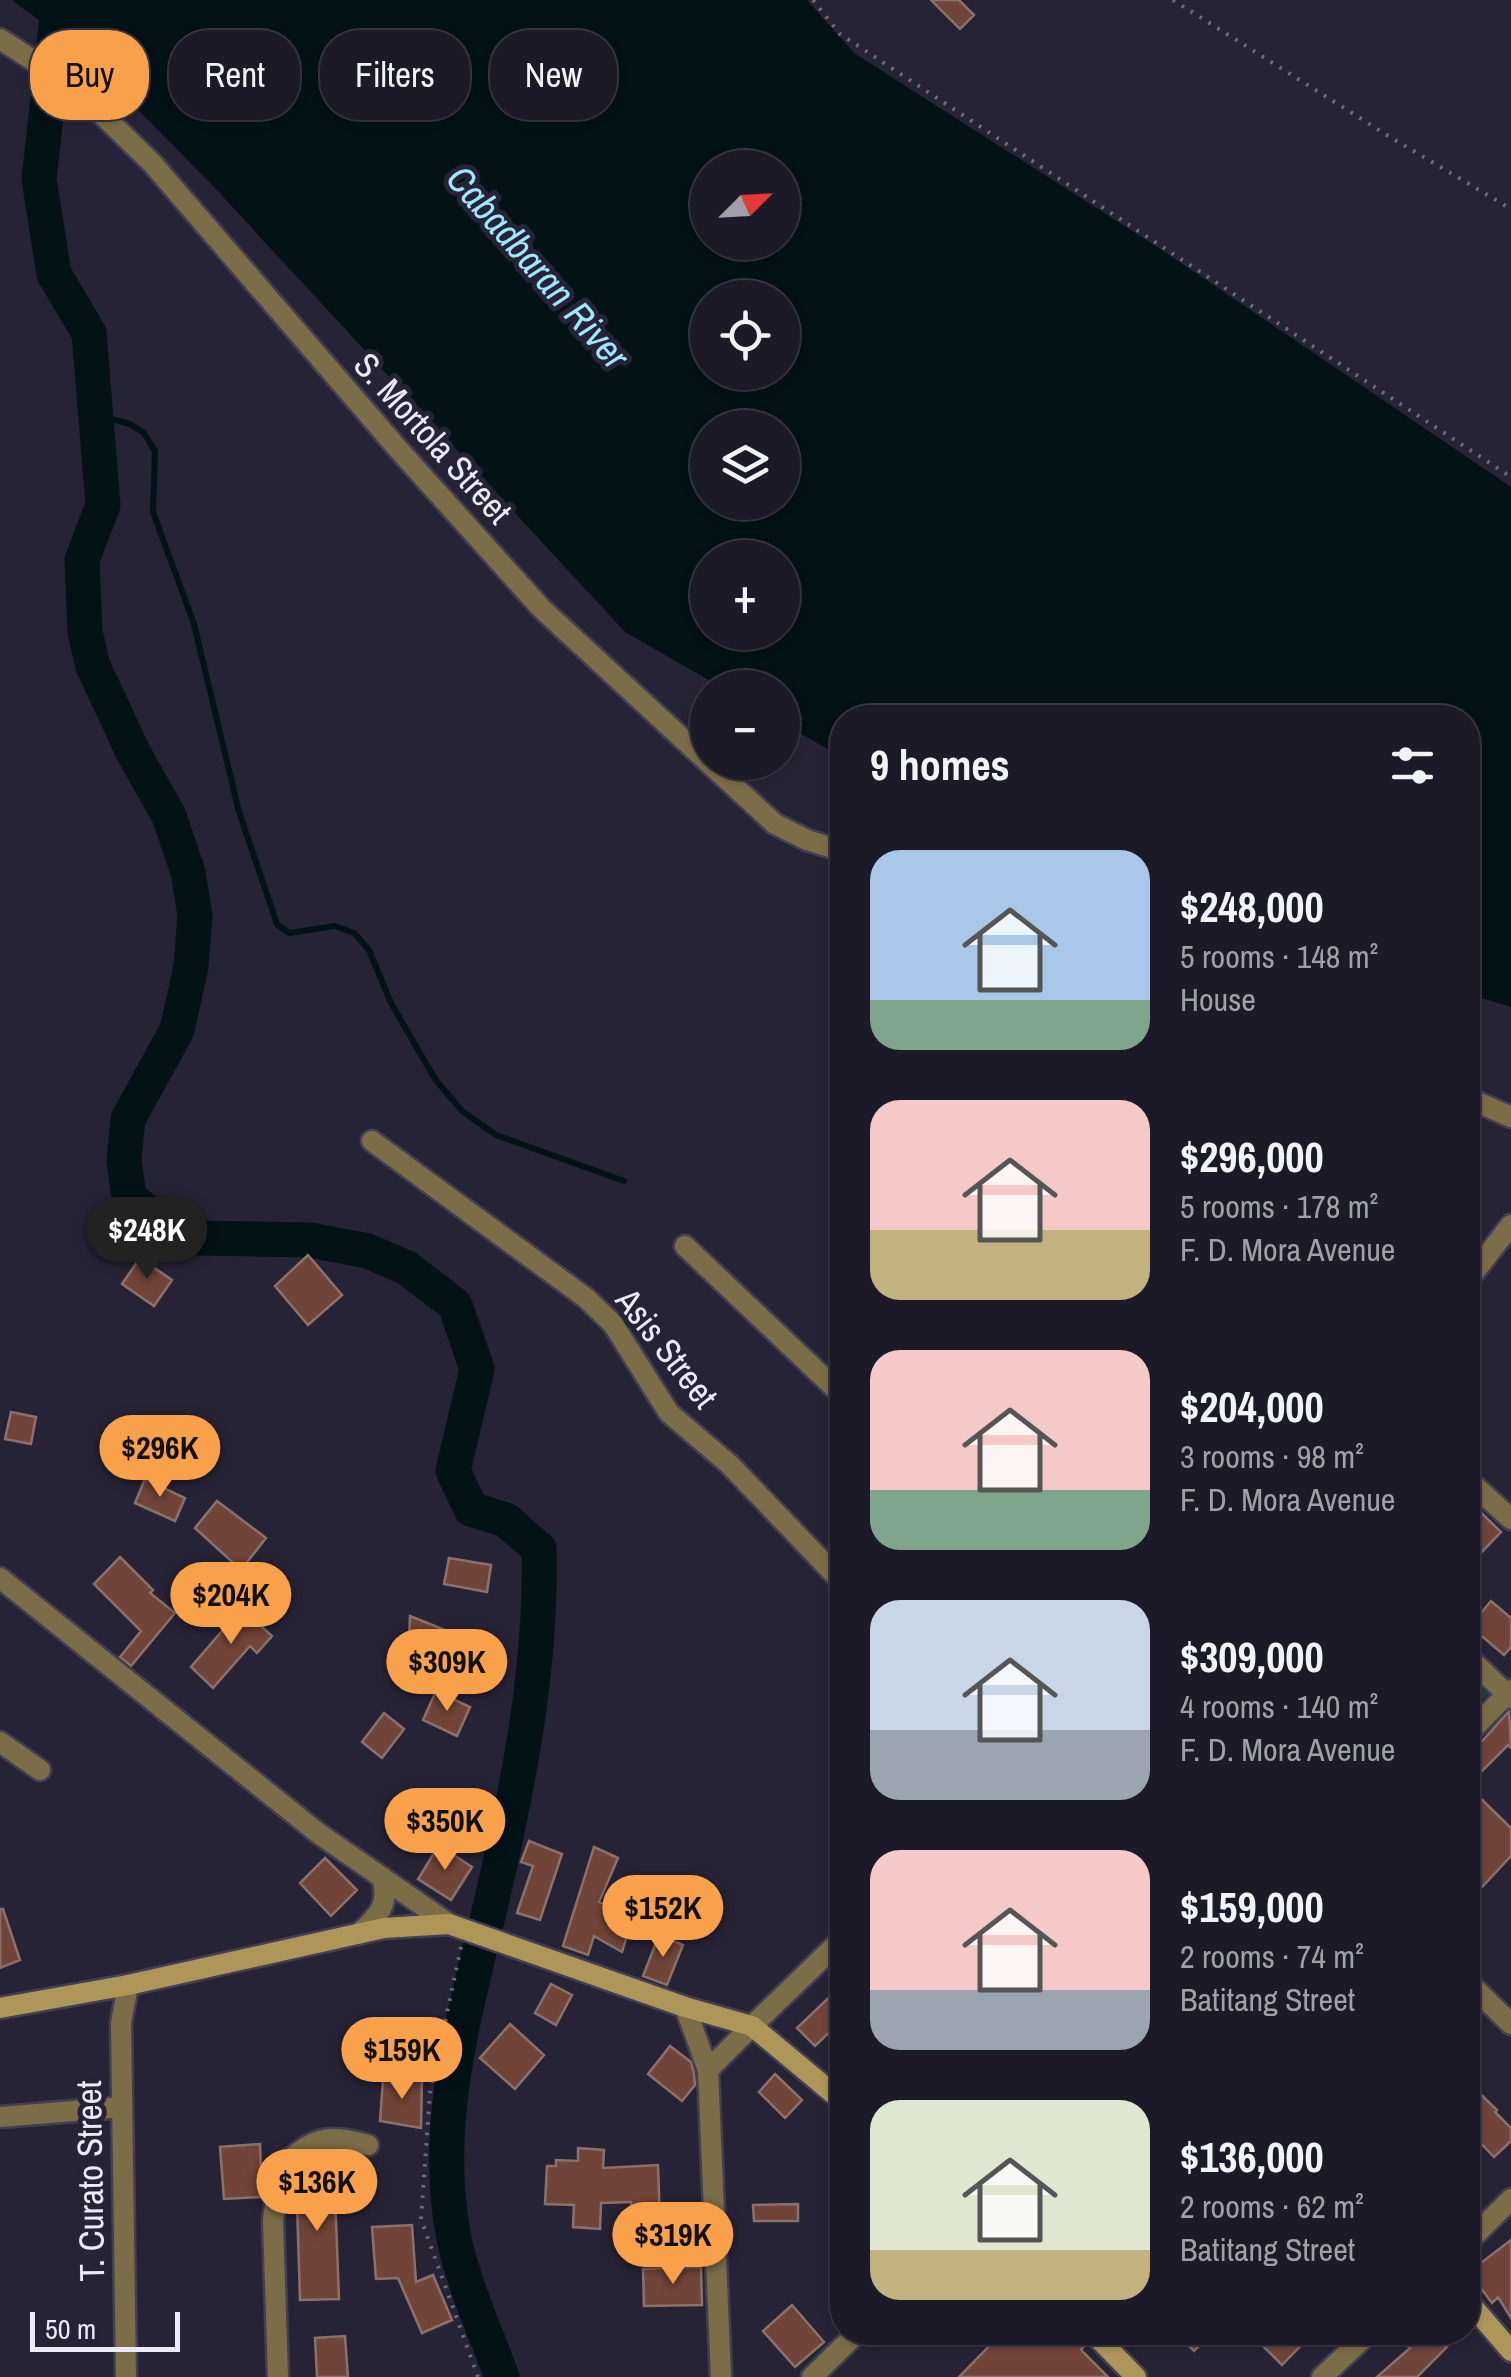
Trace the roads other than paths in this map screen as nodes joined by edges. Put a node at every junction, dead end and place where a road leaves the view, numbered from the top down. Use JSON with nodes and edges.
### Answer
{"nodes":[{"id":1,"x":5,"y":43,"type":"edge"},
{"id":2,"x":830,"y":847,"type":"edge"},
{"id":3,"x":1480,"y":1103,"type":"edge"},
{"id":4,"x":1511,"y":1117,"type":"edge"},
{"id":5,"x":372,"y":1141,"type":"dead end"},
{"id":6,"x":1511,"y":1225,"type":"edge"},
{"id":7,"x":685,"y":1246,"type":"dead end"},
{"id":8,"x":1480,"y":1265,"type":"edge"},
{"id":9,"x":830,"y":1384,"type":"edge"},
{"id":10,"x":1480,"y":1491,"type":"edge"},
{"id":11,"x":1511,"y":1519,"type":"edge"},
{"id":12,"x":830,"y":1569,"type":"edge"},
{"id":13,"x":0,"y":1578,"type":"edge"},
{"id":14,"x":1480,"y":1668,"type":"edge"},
{"id":15,"x":1510,"y":1694,"type":"edge"},
{"id":16,"x":1480,"y":1723,"type":"edge"},
{"id":17,"x":0,"y":1742,"type":"edge"},
{"id":18,"x":40,"y":1770,"type":"dead end"},
{"id":19,"x":382,"y":1877,"type":"junction"},
{"id":20,"x":468,"y":1930,"type":"junction"},
{"id":21,"x":359,"y":1934,"type":"junction"},
{"id":22,"x":830,"y":1951,"type":"edge"},
{"id":23,"x":128,"y":1985,"type":"junction"},
{"id":24,"x":99,"y":1990,"type":"junction"},
{"id":25,"x":1480,"y":1993,"type":"edge"},
{"id":26,"x":685,"y":2007,"type":"junction"},
{"id":27,"x":0,"y":2008,"type":"edge"},
{"id":28,"x":1510,"y":2020,"type":"edge"},
{"id":29,"x":120,"y":2023,"type":"junction"},
{"id":30,"x":752,"y":2026,"type":"junction"},
{"id":31,"x":708,"y":2070,"type":"junction"},
{"id":32,"x":830,"y":2091,"type":"edge"},
{"id":33,"x":122,"y":2106,"type":"junction"},
{"id":34,"x":0,"y":2117,"type":"edge"},
{"id":35,"x":368,"y":2145,"type":"dead end"},
{"id":36,"x":1511,"y":2199,"type":"edge"},
{"id":37,"x":1480,"y":2230,"type":"edge"},
{"id":38,"x":1480,"y":2315,"type":"edge"},
{"id":39,"x":845,"y":2345,"type":"edge"},
{"id":40,"x":1105,"y":2345,"type":"edge"},
{"id":41,"x":1356,"y":2345,"type":"edge"},
{"id":42,"x":1511,"y":2352,"type":"edge"},
{"id":43,"x":126,"y":2377,"type":"edge"},
{"id":44,"x":278,"y":2377,"type":"edge"},
{"id":45,"x":721,"y":2377,"type":"edge"},
{"id":46,"x":812,"y":2377,"type":"edge"},
{"id":47,"x":1136,"y":2377,"type":"edge"},
{"id":48,"x":1322,"y":2377,"type":"edge"}],
"edges":[{"from":1,"to":2,"type":"street","name":"S. Mortola Street"},
{"from":3,"to":4,"type":"street"},
{"from":5,"to":12,"type":"street","name":"Asis Street"},
{"from":6,"to":8,"type":"street"},
{"from":7,"to":9,"type":"street"},
{"from":10,"to":11,"type":"street"},
{"from":13,"to":19,"type":"street"},
{"from":14,"to":15,"type":"street"},
{"from":15,"to":16,"type":"street"},
{"from":17,"to":18,"type":"street"},
{"from":19,"to":20,"type":"street"},
{"from":19,"to":21,"type":"street"},
{"from":20,"to":21,"type":"main road"},
{"from":20,"to":26,"type":"main road"},
{"from":21,"to":23,"type":"main road"},
{"from":22,"to":30,"type":"street"},
{"from":23,"to":24,"type":"main road"},
{"from":23,"to":29,"type":"street","name":"T. Curato Street"},
{"from":24,"to":27,"type":"main road"},
{"from":24,"to":29,"type":"street"},
{"from":25,"to":28,"type":"street"},
{"from":26,"to":30,"type":"main road"},
{"from":26,"to":31,"type":"street"},
{"from":29,"to":33,"type":"street","name":"T. Curato Street"},
{"from":30,"to":31,"type":"street"},
{"from":30,"to":32,"type":"main road"},
{"from":31,"to":45,"type":"street"},
{"from":33,"to":34,"type":"street"},
{"from":33,"to":43,"type":"street","name":"T. Curato Street"},
{"from":35,"to":44,"type":"street"},
{"from":36,"to":37,"type":"street"},
{"from":38,"to":42,"type":"main road"},
{"from":39,"to":46,"type":"street"},
{"from":40,"to":47,"type":"main road"},
{"from":41,"to":48,"type":"street"}]}
